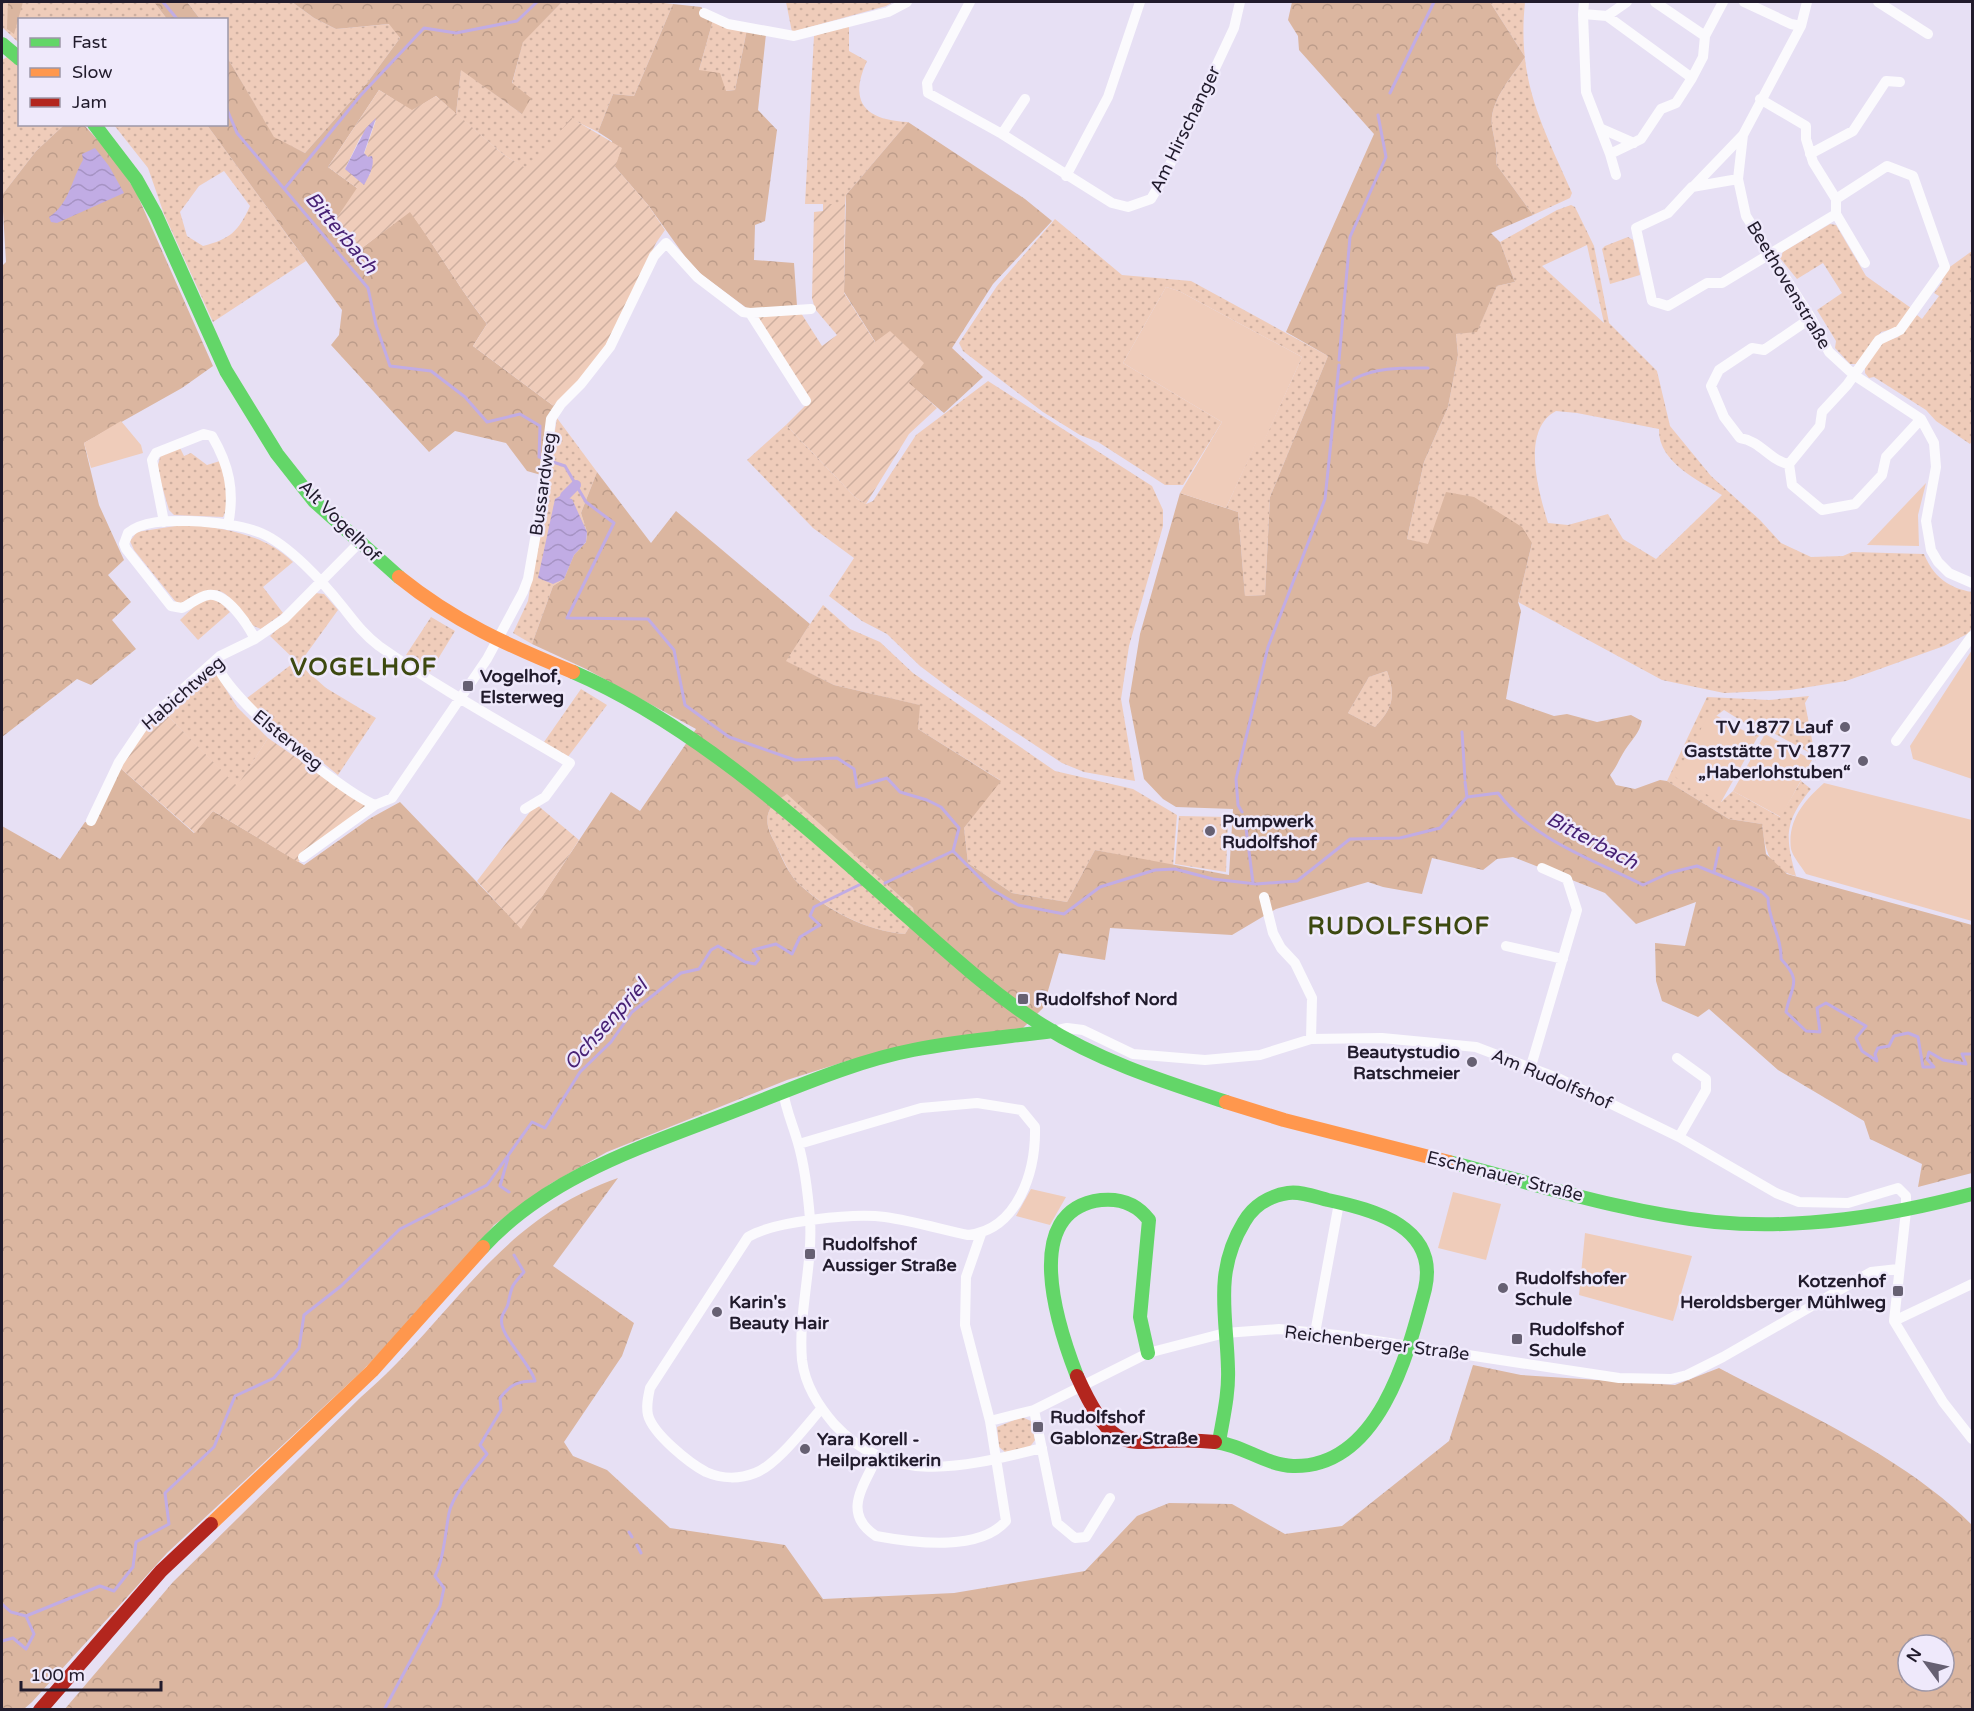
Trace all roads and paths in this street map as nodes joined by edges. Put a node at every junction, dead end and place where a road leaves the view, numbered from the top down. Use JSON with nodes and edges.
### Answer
{"nodes":[{"id":1,"x":907,"y":2,"type":"edge"},
{"id":2,"x":970,"y":2,"type":"edge"},
{"id":3,"x":1140,"y":2,"type":"edge"},
{"id":4,"x":1240,"y":2,"type":"edge"},
{"id":5,"x":1584,"y":2,"type":"edge"},
{"id":6,"x":1627,"y":2,"type":"edge"},
{"id":7,"x":1655,"y":2,"type":"edge"},
{"id":8,"x":1723,"y":2,"type":"edge"},
{"id":9,"x":1744,"y":2,"type":"edge"},
{"id":10,"x":1808,"y":2,"type":"edge"},
{"id":11,"x":1878,"y":2,"type":"edge"},
{"id":12,"x":704,"y":13,"type":"dead end"},
{"id":13,"x":1583,"y":14,"type":"junction"},
{"id":14,"x":1607,"y":16,"type":"junction"},
{"id":15,"x":1801,"y":26,"type":"junction"},
{"id":16,"x":1928,"y":34,"type":"dead end"},
{"id":17,"x":1705,"y":36,"type":"junction"},
{"id":18,"x":1692,"y":78,"type":"junction"},
{"id":19,"x":1900,"y":82,"type":"dead end"},
{"id":20,"x":1025,"y":99,"type":"dead end"},
{"id":21,"x":1760,"y":99,"type":"junction"},
{"id":22,"x":96,"y":126,"type":"edge"},
{"id":23,"x":1602,"y":129,"type":"junction"},
{"id":24,"x":1002,"y":135,"type":"junction"},
{"id":25,"x":1743,"y":135,"type":"junction"},
{"id":26,"x":1634,"y":143,"type":"junction"},
{"id":27,"x":1610,"y":154,"type":"junction"},
{"id":28,"x":1810,"y":154,"type":"junction"},
{"id":29,"x":1616,"y":175,"type":"dead end"},
{"id":30,"x":1066,"y":176,"type":"junction"},
{"id":31,"x":1738,"y":179,"type":"junction"},
{"id":32,"x":1692,"y":187,"type":"junction"},
{"id":33,"x":1836,"y":200,"type":"junction"},
{"id":34,"x":1836,"y":214,"type":"junction"},
{"id":35,"x":1771,"y":255,"type":"junction"},
{"id":36,"x":1865,"y":264,"type":"dead end"},
{"id":37,"x":811,"y":309,"type":"dead end"},
{"id":38,"x":750,"y":313,"type":"junction"},
{"id":39,"x":1811,"y":318,"type":"junction"},
{"id":40,"x":1854,"y":375,"type":"junction"},
{"id":41,"x":806,"y":401,"type":"dead end"},
{"id":42,"x":1921,"y":419,"type":"junction"},
{"id":43,"x":1790,"y":464,"type":"junction"},
{"id":44,"x":164,"y":522,"type":"junction"},
{"id":45,"x":228,"y":525,"type":"junction"},
{"id":46,"x":359,"y":543,"type":"junction"},
{"id":47,"x":320,"y":583,"type":"junction"},
{"id":48,"x":1972,"y":583,"type":"edge"},
{"id":49,"x":1972,"y":636,"type":"edge"},
{"id":50,"x":255,"y":639,"type":"junction"},
{"id":51,"x":498,"y":641,"type":"junction"},
{"id":52,"x":216,"y":660,"type":"junction"},
{"id":53,"x":460,"y":698,"type":"junction"},
{"id":54,"x":1896,"y":741,"type":"dead end"},
{"id":55,"x":375,"y":805,"type":"junction"},
{"id":56,"x":525,"y":809,"type":"dead end"},
{"id":57,"x":91,"y":821,"type":"dead end"},
{"id":58,"x":303,"y":857,"type":"dead end"},
{"id":59,"x":1542,"y":868,"type":"dead end"},
{"id":60,"x":1264,"y":897,"type":"dead end"},
{"id":61,"x":1506,"y":946,"type":"dead end"},
{"id":62,"x":1563,"y":959,"type":"junction"},
{"id":63,"x":1053,"y":1031,"type":"junction"},
{"id":64,"x":1311,"y":1039,"type":"junction"},
{"id":65,"x":1677,"y":1058,"type":"dead end"},
{"id":66,"x":1531,"y":1066,"type":"junction"},
{"id":67,"x":783,"y":1090,"type":"junction"},
{"id":68,"x":1679,"y":1137,"type":"junction"},
{"id":69,"x":799,"y":1144,"type":"junction"},
{"id":70,"x":1972,"y":1194,"type":"edge"},
{"id":71,"x":1339,"y":1203,"type":"junction"},
{"id":72,"x":1906,"y":1211,"type":"junction"},
{"id":73,"x":810,"y":1220,"type":"junction"},
{"id":74,"x":981,"y":1234,"type":"junction"},
{"id":75,"x":1898,"y":1269,"type":"junction"},
{"id":76,"x":1972,"y":1284,"type":"edge"},
{"id":77,"x":1894,"y":1321,"type":"junction"},
{"id":78,"x":1225,"y":1333,"type":"junction"},
{"id":79,"x":1315,"y":1333,"type":"junction"},
{"id":80,"x":1409,"y":1346,"type":"junction"},
{"id":81,"x":1148,"y":1353,"type":"junction"},
{"id":82,"x":1083,"y":1386,"type":"junction"},
{"id":83,"x":821,"y":1409,"type":"junction"},
{"id":84,"x":1034,"y":1410,"type":"junction"},
{"id":85,"x":990,"y":1421,"type":"junction"},
{"id":86,"x":1972,"y":1439,"type":"edge"},
{"id":87,"x":1219,"y":1442,"type":"junction"},
{"id":88,"x":1042,"y":1448,"type":"junction"},
{"id":89,"x":878,"y":1457,"type":"junction"},
{"id":90,"x":997,"y":1459,"type":"junction"},
{"id":91,"x":1110,"y":1498,"type":"dead end"},
{"id":92,"x":40,"y":1710,"type":"edge"}],
"edges":[{"from":1,"to":12,"type":"street"},
{"from":2,"to":24,"type":"street","name":"Am Hirschanger"},
{"from":3,"to":30,"type":"street"},
{"from":4,"to":30,"type":"street","name":"Am Hirschanger"},
{"from":5,"to":13,"type":"street"},
{"from":6,"to":14,"type":"street"},
{"from":7,"to":17,"type":"street"},
{"from":8,"to":17,"type":"street"},
{"from":9,"to":15,"type":"street"},
{"from":10,"to":15,"type":"street","name":"Beethovenstraße"},
{"from":11,"to":16,"type":"street"},
{"from":13,"to":14,"type":"street"},
{"from":13,"to":23,"type":"street"},
{"from":14,"to":18,"type":"street"},
{"from":15,"to":21,"type":"street","name":"Beethovenstraße"},
{"from":17,"to":18,"type":"street"},
{"from":18,"to":26,"type":"street"},
{"from":19,"to":28,"type":"street"},
{"from":20,"to":24,"type":"street"},
{"from":21,"to":25,"type":"street","name":"Beethovenstraße"},
{"from":21,"to":28,"type":"street"},
{"from":22,"to":46,"type":"street","name":"Alt Vogelhof"},
{"from":23,"to":26,"type":"street"},
{"from":23,"to":27,"type":"street"},
{"from":24,"to":30,"type":"street","name":"Am Hirschanger"},
{"from":25,"to":31,"type":"street","name":"Beethovenstraße"},
{"from":25,"to":32,"type":"street"},
{"from":26,"to":27,"type":"street"},
{"from":27,"to":29,"type":"street"},
{"from":28,"to":33,"type":"street"},
{"from":31,"to":32,"type":"street"},
{"from":31,"to":35,"type":"street","name":"Beethovenstraße"},
{"from":32,"to":35,"type":"street"},
{"from":33,"to":34,"type":"street"},
{"from":33,"to":40,"type":"street"},
{"from":34,"to":35,"type":"street"},
{"from":34,"to":36,"type":"street"},
{"from":35,"to":39,"type":"street","name":"Beethovenstraße"},
{"from":37,"to":38,"type":"street"},
{"from":38,"to":41,"type":"street"},
{"from":38,"to":51,"type":"street","name":"Bussardweg"},
{"from":39,"to":40,"type":"street","name":"Beethovenstraße"},
{"from":39,"to":43,"type":"street"},
{"from":40,"to":42,"type":"street","name":"Beethovenstraße"},
{"from":40,"to":43,"type":"street"},
{"from":42,"to":43,"type":"street"},
{"from":42,"to":48,"type":"street","name":"Beethovenstraße"},
{"from":44,"to":45,"type":"street"},
{"from":44,"to":45,"type":"street"},
{"from":44,"to":50,"type":"street"},
{"from":45,"to":47,"type":"street"},
{"from":46,"to":47,"type":"street","name":"Habichtweg"},
{"from":46,"to":51,"type":"street","name":"Alt Vogelhof"},
{"from":47,"to":50,"type":"street","name":"Habichtweg"},
{"from":47,"to":53,"type":"street"},
{"from":49,"to":54,"type":"street"},
{"from":50,"to":52,"type":"street","name":"Habichtweg"},
{"from":51,"to":53,"type":"street"},
{"from":51,"to":63,"type":"street","name":"Eschenauer Straße"},
{"from":52,"to":55,"type":"street","name":"Elsterweg"},
{"from":52,"to":57,"type":"street","name":"Habichtweg"},
{"from":53,"to":55,"type":"street"},
{"from":53,"to":56,"type":"street"},
{"from":55,"to":58,"type":"street"},
{"from":59,"to":62,"type":"street"},
{"from":60,"to":64,"type":"street"},
{"from":61,"to":62,"type":"street"},
{"from":62,"to":66,"type":"street"},
{"from":63,"to":64,"type":"street","name":"Am Rudolfshof"},
{"from":63,"to":67,"type":"street"},
{"from":63,"to":72,"type":"street","name":"Eschenauer Straße"},
{"from":64,"to":66,"type":"street","name":"Am Rudolfshof"},
{"from":65,"to":68,"type":"street"},
{"from":66,"to":68,"type":"street","name":"Am Rudolfshof"},
{"from":67,"to":69,"type":"street"},
{"from":67,"to":92,"type":"street"},
{"from":68,"to":72,"type":"street","name":"Am Rudolfshof"},
{"from":69,"to":73,"type":"street"},
{"from":69,"to":74,"type":"street"},
{"from":70,"to":72,"type":"street","name":"Eschenauer Straße"},
{"from":71,"to":78,"type":"street"},
{"from":71,"to":79,"type":"street"},
{"from":71,"to":80,"type":"street"},
{"from":72,"to":75,"type":"street"},
{"from":73,"to":74,"type":"street"},
{"from":73,"to":83,"type":"street"},
{"from":73,"to":83,"type":"street"},
{"from":74,"to":85,"type":"street"},
{"from":75,"to":77,"type":"street"},
{"from":75,"to":80,"type":"street","name":"Reichenberger Straße"},
{"from":76,"to":77,"type":"street"},
{"from":77,"to":86,"type":"street"},
{"from":78,"to":79,"type":"street","name":"Reichenberger Straße"},
{"from":78,"to":81,"type":"street","name":"Reichenberger Straße"},
{"from":78,"to":87,"type":"street"},
{"from":79,"to":80,"type":"street","name":"Reichenberger Straße"},
{"from":80,"to":87,"type":"street"},
{"from":81,"to":82,"type":"street","name":"Reichenberger Straße"},
{"from":81,"to":82,"type":"street"},
{"from":82,"to":84,"type":"street","name":"Reichenberger Straße"},
{"from":82,"to":87,"type":"street"},
{"from":83,"to":89,"type":"street"},
{"from":84,"to":85,"type":"street","name":"Reichenberger Straße"},
{"from":84,"to":88,"type":"street"},
{"from":85,"to":90,"type":"street"},
{"from":88,"to":90,"type":"street"},
{"from":88,"to":91,"type":"street"},
{"from":89,"to":90,"type":"street"},
{"from":89,"to":90,"type":"street"}]}
